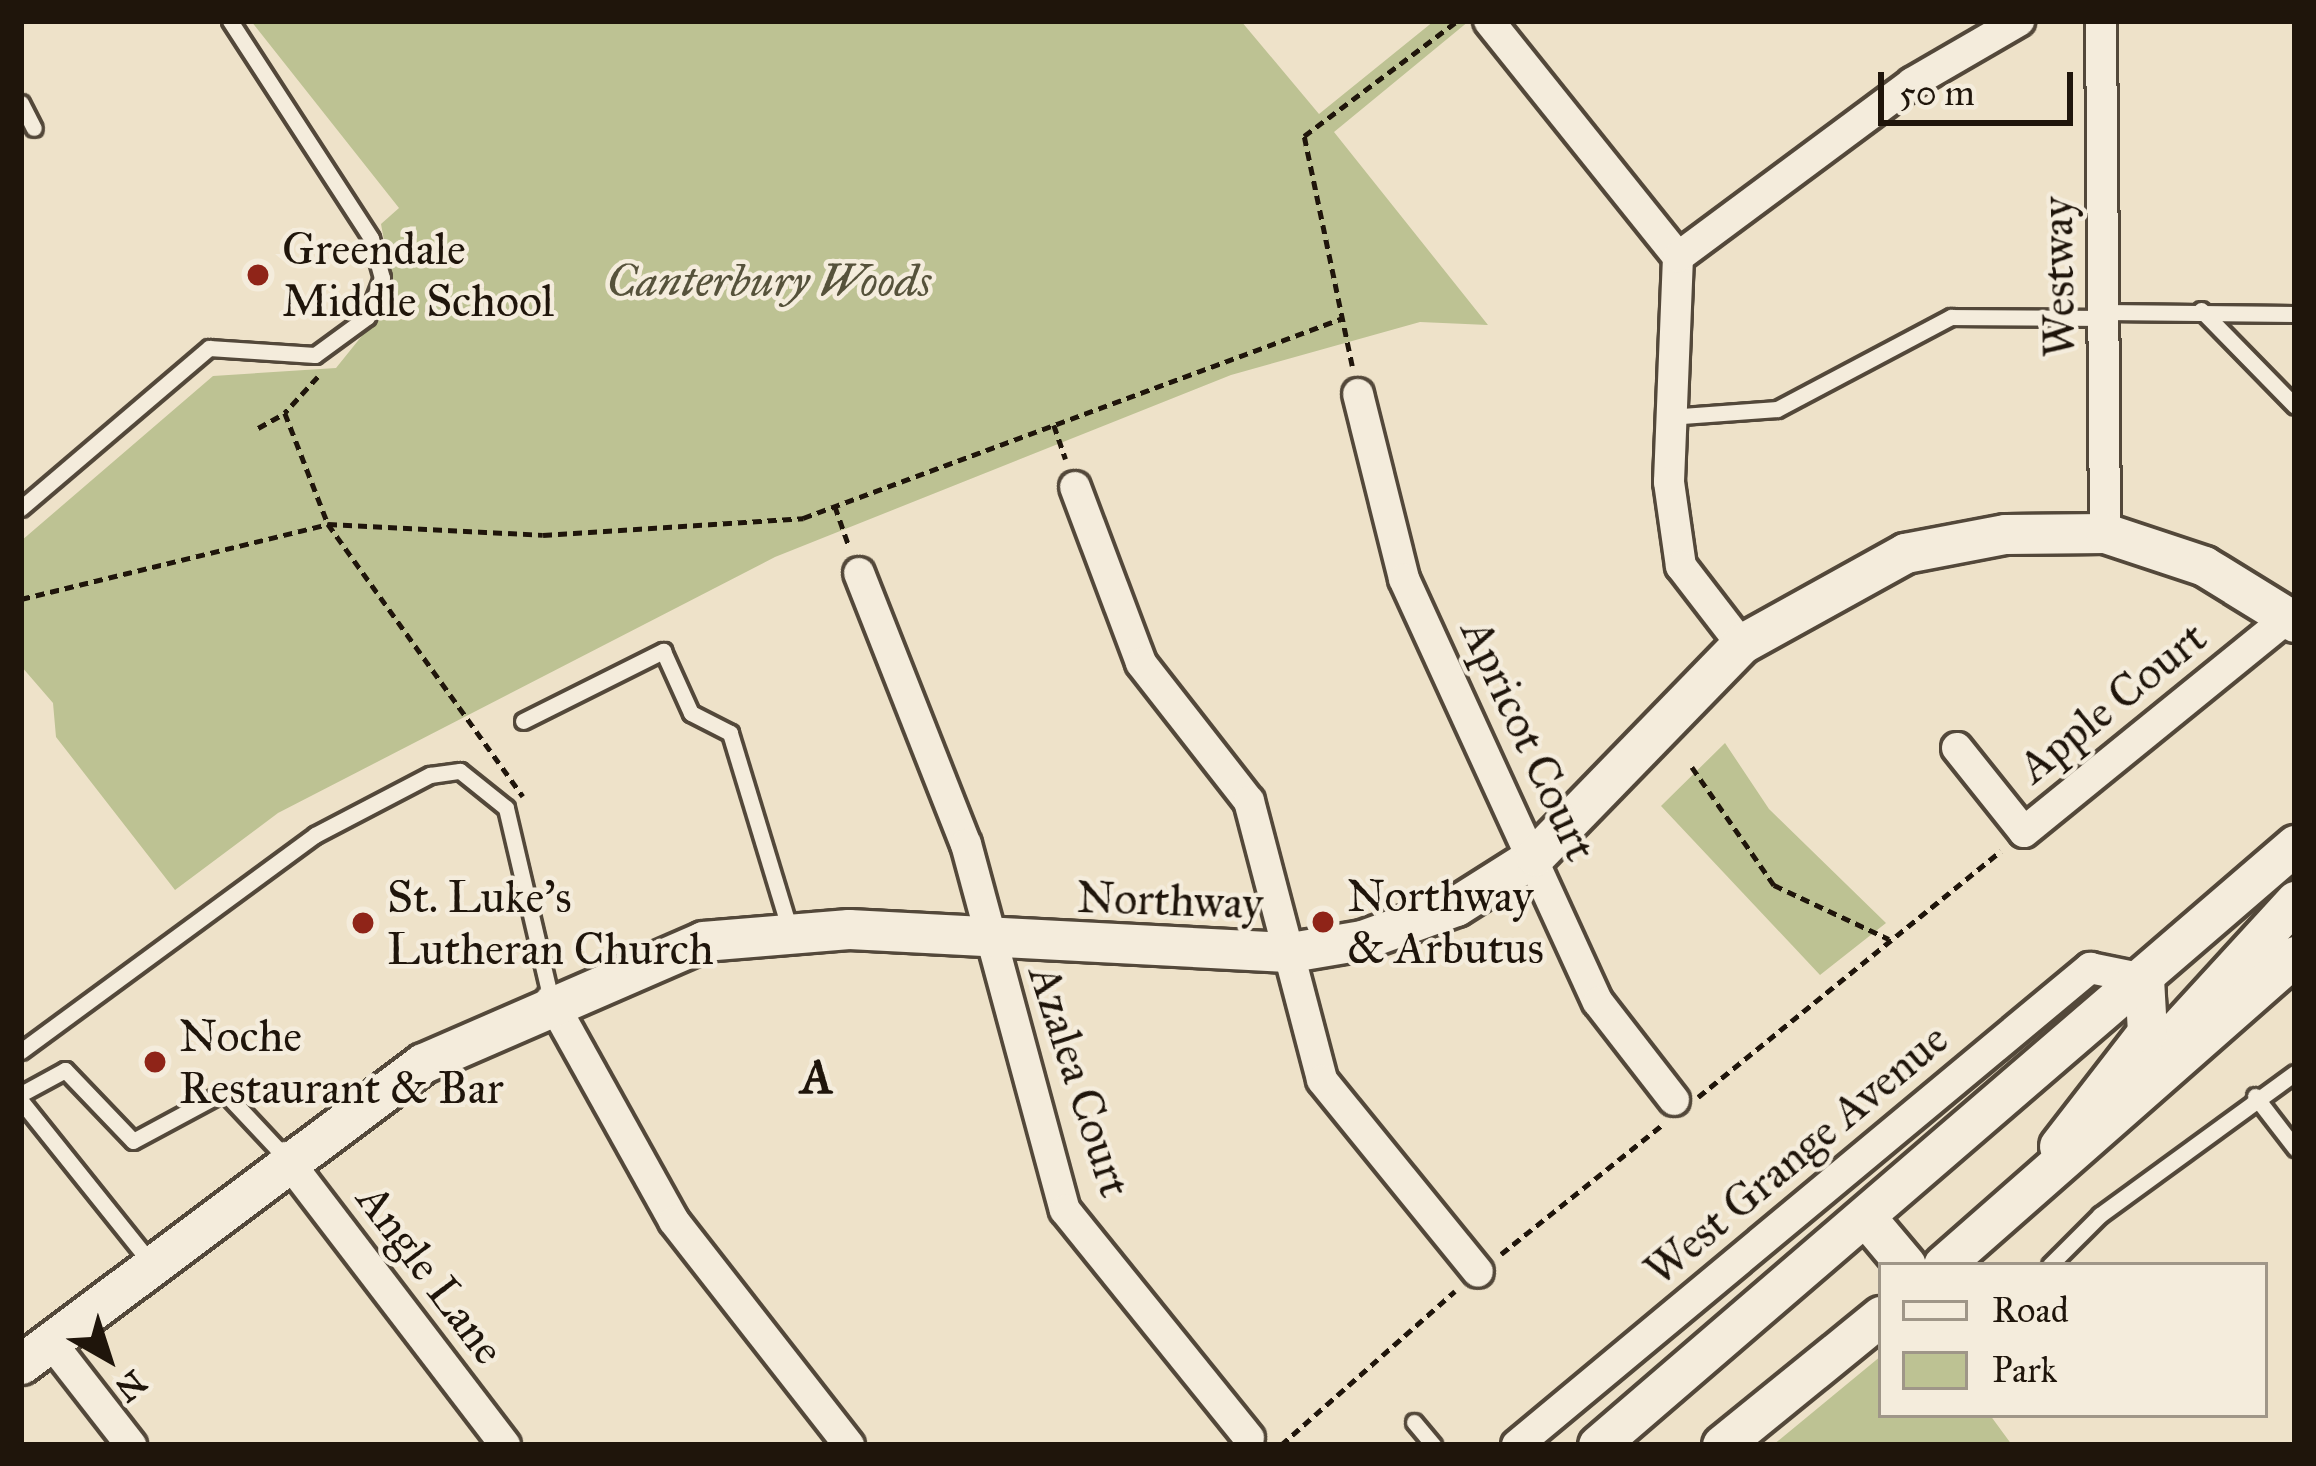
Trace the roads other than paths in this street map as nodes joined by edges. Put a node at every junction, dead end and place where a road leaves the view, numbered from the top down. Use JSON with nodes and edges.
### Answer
{"nodes":[{"id":1,"x":230,"y":21,"type":"edge"},
{"id":2,"x":1489,"y":21,"type":"edge"},
{"id":3,"x":2019,"y":21,"type":"edge"},
{"id":4,"x":2101,"y":21,"type":"edge"},
{"id":5,"x":21,"y":103,"type":"edge"},
{"id":6,"x":34,"y":128,"type":"dead end"},
{"id":7,"x":1678,"y":257,"type":"junction"},
{"id":8,"x":2200,"y":310,"type":"junction"},
{"id":9,"x":2295,"y":314,"type":"edge"},
{"id":10,"x":2104,"y":315,"type":"junction"},
{"id":11,"x":1358,"y":394,"type":"road end"},
{"id":12,"x":2295,"y":406,"type":"edge"},
{"id":13,"x":1669,"y":417,"type":"junction"},
{"id":14,"x":1075,"y":487,"type":"road end"},
{"id":15,"x":21,"y":508,"type":"edge"},
{"id":16,"x":2105,"y":533,"type":"junction"},
{"id":17,"x":859,"y":573,"type":"road end"},
{"id":18,"x":2292,"y":626,"type":"edge"},
{"id":19,"x":1742,"y":644,"type":"junction"},
{"id":20,"x":524,"y":721,"type":"dead end"},
{"id":21,"x":1957,"y":748,"type":"dead end"},
{"id":22,"x":2295,"y":845,"type":"edge"},
{"id":23,"x":1535,"y":856,"type":"junction"},
{"id":24,"x":2295,"y":901,"type":"edge"},
{"id":25,"x":790,"y":934,"type":"junction"},
{"id":26,"x":988,"y":942,"type":"junction"},
{"id":27,"x":1291,"y":952,"type":"junction"},
{"id":28,"x":2295,"y":956,"type":"edge"},
{"id":29,"x":2144,"y":979,"type":"junction"},
{"id":30,"x":2295,"y":986,"type":"edge"},
{"id":31,"x":550,"y":1000,"type":"junction"},
{"id":32,"x":21,"y":1051,"type":"edge"},
{"id":33,"x":2295,"y":1073,"type":"edge"},
{"id":34,"x":2255,"y":1096,"type":"junction"},
{"id":35,"x":21,"y":1098,"type":"edge"},
{"id":36,"x":1674,"y":1110,"type":"road end"},
{"id":37,"x":2099,"y":1132,"type":"junction"},
{"id":38,"x":2295,"y":1148,"type":"edge"},
{"id":39,"x":285,"y":1157,"type":"junction"},
{"id":40,"x":2026,"y":1195,"type":"junction"},
{"id":41,"x":1869,"y":1221,"type":"junction"},
{"id":42,"x":150,"y":1262,"type":"junction"},
{"id":43,"x":1903,"y":1262,"type":"edge"},
{"id":44,"x":1947,"y":1262,"type":"edge"},
{"id":45,"x":2054,"y":1262,"type":"edge"},
{"id":46,"x":1478,"y":1272,"type":"road end"},
{"id":47,"x":1878,"y":1318,"type":"edge"},
{"id":48,"x":36,"y":1353,"type":"edge"},
{"id":49,"x":1414,"y":1422,"type":"dead end"},
{"id":50,"x":1249,"y":1438,"type":"dead end"},
{"id":51,"x":131,"y":1445,"type":"edge"},
{"id":52,"x":505,"y":1445,"type":"edge"},
{"id":53,"x":850,"y":1445,"type":"edge"},
{"id":54,"x":1432,"y":1445,"type":"edge"},
{"id":55,"x":1517,"y":1445,"type":"edge"},
{"id":56,"x":1598,"y":1445,"type":"edge"},
{"id":57,"x":1722,"y":1445,"type":"edge"}],
"edges":[{"from":1,"to":15,"type":"lane"},
{"from":2,"to":7,"type":"street"},
{"from":3,"to":7,"type":"street"},
{"from":4,"to":10,"type":"street","name":"Westway"},
{"from":5,"to":6,"type":"lane"},
{"from":7,"to":13,"type":"street"},
{"from":8,"to":9,"type":"lane"},
{"from":8,"to":10,"type":"lane"},
{"from":8,"to":12,"type":"lane"},
{"from":10,"to":13,"type":"lane"},
{"from":10,"to":16,"type":"street","name":"Westway"},
{"from":11,"to":23,"type":"street","name":"Apricot Court"},
{"from":13,"to":19,"type":"street"},
{"from":14,"to":27,"type":"street"},
{"from":16,"to":18,"type":"street","name":"Northway"},
{"from":16,"to":19,"type":"street","name":"Northway"},
{"from":17,"to":26,"type":"street","name":"Azalea Court"},
{"from":18,"to":21,"type":"street","name":"Apple Court"},
{"from":19,"to":23,"type":"street","name":"Northway"},
{"from":20,"to":25,"type":"lane"},
{"from":22,"to":29,"type":"street","name":"West Grange Avenue"},
{"from":23,"to":27,"type":"street","name":"Northway"},
{"from":23,"to":36,"type":"street","name":"Apricot Court"},
{"from":24,"to":37,"type":"street"},
{"from":25,"to":26,"type":"street","name":"Northway"},
{"from":25,"to":31,"type":"street","name":"Northway"},
{"from":26,"to":27,"type":"street","name":"Northway"},
{"from":26,"to":50,"type":"street","name":"Azalea Court"},
{"from":27,"to":46,"type":"street"},
{"from":28,"to":37,"type":"street"},
{"from":29,"to":40,"type":"street"},
{"from":29,"to":41,"type":"street","name":"West Grange Avenue"},
{"from":29,"to":55,"type":"street","name":"West Grange Avenue"},
{"from":30,"to":37,"type":"street"},
{"from":31,"to":32,"type":"lane"},
{"from":31,"to":39,"type":"street","name":"Northway"},
{"from":31,"to":53,"type":"street"},
{"from":33,"to":34,"type":"lane"},
{"from":34,"to":38,"type":"lane"},
{"from":34,"to":45,"type":"lane"},
{"from":35,"to":39,"type":"lane"},
{"from":35,"to":42,"type":"lane"},
{"from":37,"to":40,"type":"street"},
{"from":39,"to":42,"type":"street","name":"Northway"},
{"from":39,"to":52,"type":"street","name":"Angle Lane"},
{"from":40,"to":44,"type":"street"},
{"from":41,"to":43,"type":"street"},
{"from":41,"to":56,"type":"street","name":"West Grange Avenue"},
{"from":42,"to":48,"type":"street","name":"Northway"},
{"from":47,"to":57,"type":"street"},
{"from":48,"to":51,"type":"street"},
{"from":49,"to":54,"type":"lane"}]}
